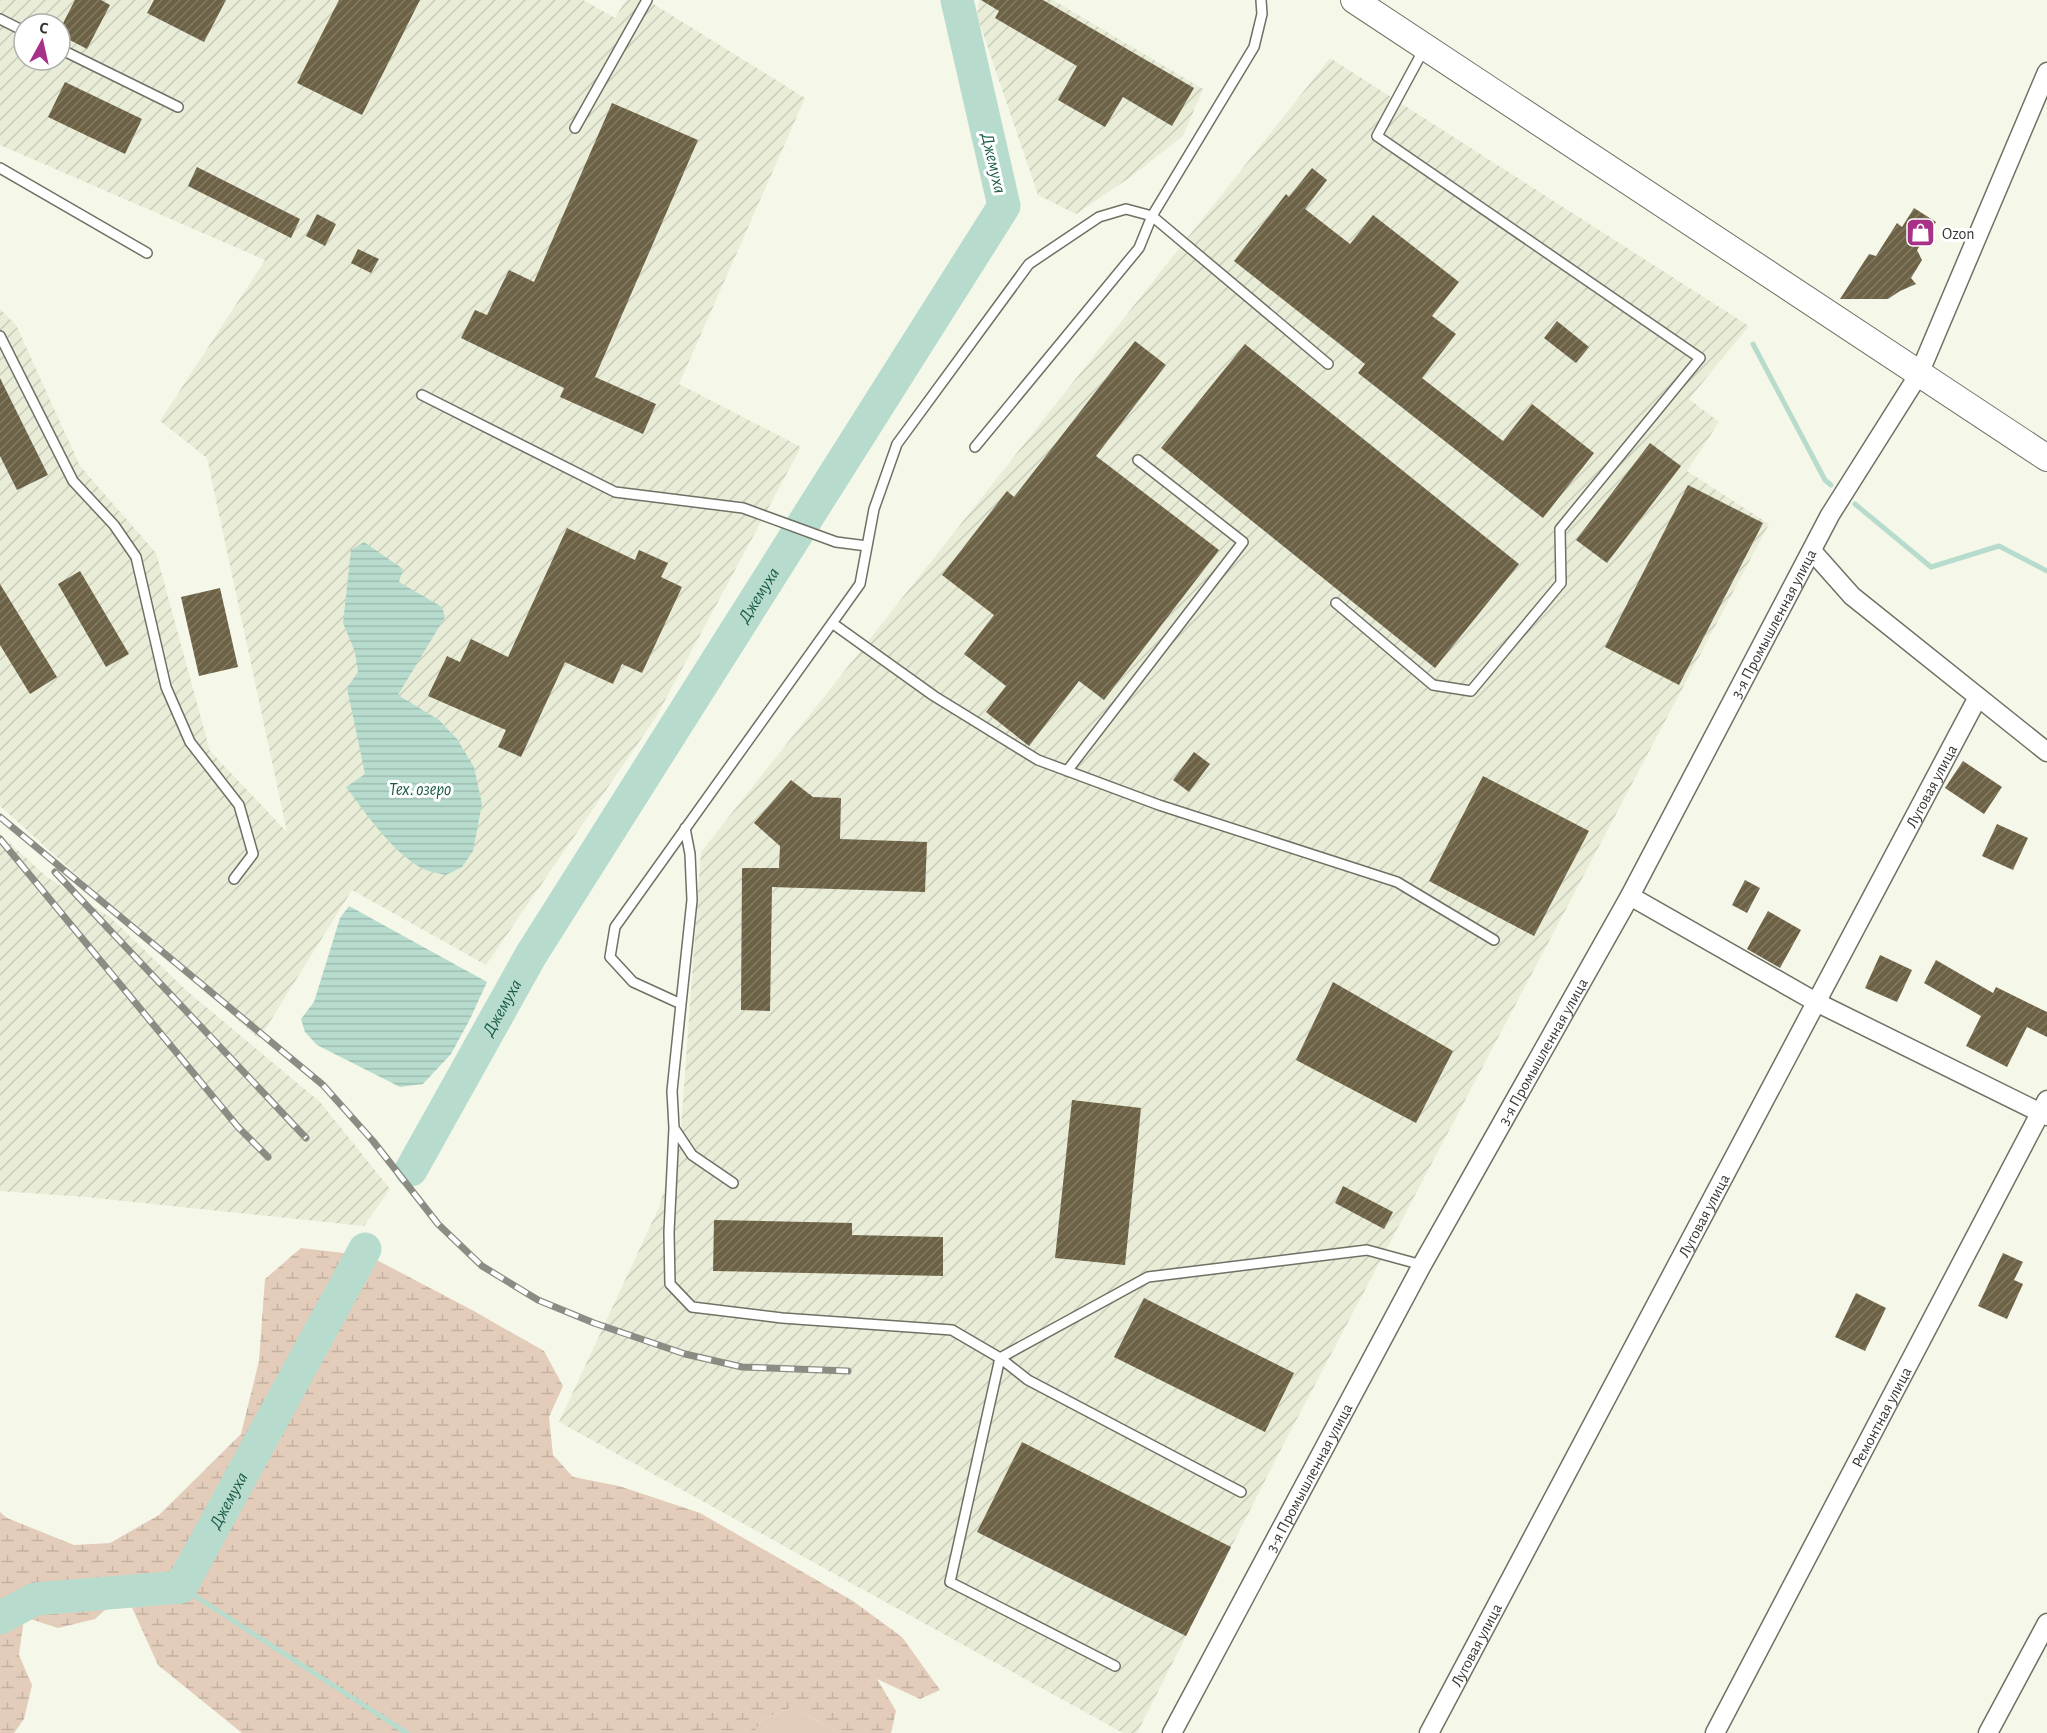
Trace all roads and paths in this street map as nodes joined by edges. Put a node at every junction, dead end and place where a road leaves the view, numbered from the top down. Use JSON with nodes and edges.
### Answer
{"nodes":[{"id":1,"x":647,"y":0,"type":"edge"},
{"id":2,"x":1261,"y":0,"type":"edge"},
{"id":3,"x":1354,"y":0,"type":"edge"},
{"id":4,"x":1425,"y":47,"type":"junction"},
{"id":5,"x":72,"y":54,"type":"edge"},
{"id":6,"x":2047,"y":72,"type":"edge"},
{"id":7,"x":178,"y":106,"type":"dead end"},
{"id":8,"x":575,"y":128,"type":"dead end"},
{"id":9,"x":0,"y":168,"type":"edge"},
{"id":10,"x":1152,"y":216,"type":"junction"},
{"id":11,"x":147,"y":253,"type":"dead end"},
{"id":12,"x":0,"y":336,"type":"edge"},
{"id":13,"x":1328,"y":364,"type":"dead end"},
{"id":14,"x":1918,"y":374,"type":"junction"},
{"id":15,"x":422,"y":395,"type":"dead end"},
{"id":16,"x":975,"y":447,"type":"dead end"},
{"id":17,"x":2047,"y":458,"type":"edge"},
{"id":18,"x":1138,"y":460,"type":"dead end"},
{"id":19,"x":867,"y":546,"type":"junction"},
{"id":20,"x":1812,"y":551,"type":"junction"},
{"id":21,"x":1336,"y":603,"type":"dead end"},
{"id":22,"x":832,"y":623,"type":"junction"},
{"id":23,"x":1978,"y":697,"type":"junction"},
{"id":24,"x":2047,"y":752,"type":"edge"},
{"id":25,"x":1067,"y":771,"type":"junction"},
{"id":26,"x":685,"y":828,"type":"junction"},
{"id":27,"x":234,"y":879,"type":"dead end"},
{"id":28,"x":1630,"y":896,"type":"junction"},
{"id":29,"x":1494,"y":940,"type":"dead end"},
{"id":30,"x":1816,"y":1002,"type":"junction"},
{"id":31,"x":681,"y":1004,"type":"junction"},
{"id":32,"x":2045,"y":1110,"type":"edge"},
{"id":33,"x":674,"y":1128,"type":"junction"},
{"id":34,"x":733,"y":1183,"type":"dead end"},
{"id":35,"x":1422,"y":1265,"type":"junction"},
{"id":36,"x":1000,"y":1358,"type":"junction"},
{"id":37,"x":1241,"y":1492,"type":"dead end"},
{"id":38,"x":2047,"y":1623,"type":"edge"},
{"id":39,"x":1115,"y":1666,"type":"dead end"},
{"id":40,"x":1172,"y":1733,"type":"edge"},
{"id":41,"x":1428,"y":1733,"type":"edge"},
{"id":42,"x":1715,"y":1733,"type":"edge"},
{"id":43,"x":1989,"y":1733,"type":"edge"}],
"edges":[{"from":1,"to":8,"type":"lane"},
{"from":2,"to":10,"type":"lane"},
{"from":3,"to":4,"type":"street"},
{"from":4,"to":14,"type":"street"},
{"from":4,"to":21,"type":"lane"},
{"from":5,"to":7,"type":"lane"},
{"from":6,"to":14,"type":"street","name":"3-я Промышленная улица"},
{"from":9,"to":11,"type":"lane"},
{"from":10,"to":13,"type":"lane"},
{"from":10,"to":16,"type":"lane"},
{"from":10,"to":19,"type":"lane"},
{"from":12,"to":27,"type":"lane"},
{"from":14,"to":17,"type":"street"},
{"from":14,"to":20,"type":"street","name":"3-я Промышленная улица"},
{"from":15,"to":19,"type":"lane"},
{"from":18,"to":25,"type":"lane"},
{"from":19,"to":22,"type":"lane"},
{"from":20,"to":23,"type":"street"},
{"from":20,"to":28,"type":"street","name":"3-я Промышленная улица"},
{"from":22,"to":25,"type":"lane"},
{"from":22,"to":26,"type":"lane"},
{"from":23,"to":24,"type":"street"},
{"from":23,"to":30,"type":"street","name":"Луговая улица"},
{"from":25,"to":29,"type":"lane"},
{"from":26,"to":31,"type":"lane"},
{"from":26,"to":31,"type":"lane"},
{"from":28,"to":30,"type":"street"},
{"from":28,"to":35,"type":"street","name":"3-я Промышленная улица"},
{"from":30,"to":32,"type":"street"},
{"from":30,"to":41,"type":"street","name":"Луговая улица"},
{"from":31,"to":33,"type":"lane"},
{"from":32,"to":42,"type":"street","name":"Ремонтная улица"},
{"from":33,"to":34,"type":"lane"},
{"from":33,"to":36,"type":"lane"},
{"from":35,"to":36,"type":"lane"},
{"from":35,"to":40,"type":"street","name":"3-я Промышленная улица"},
{"from":36,"to":37,"type":"lane"},
{"from":36,"to":39,"type":"lane"},
{"from":38,"to":43,"type":"street"}]}
